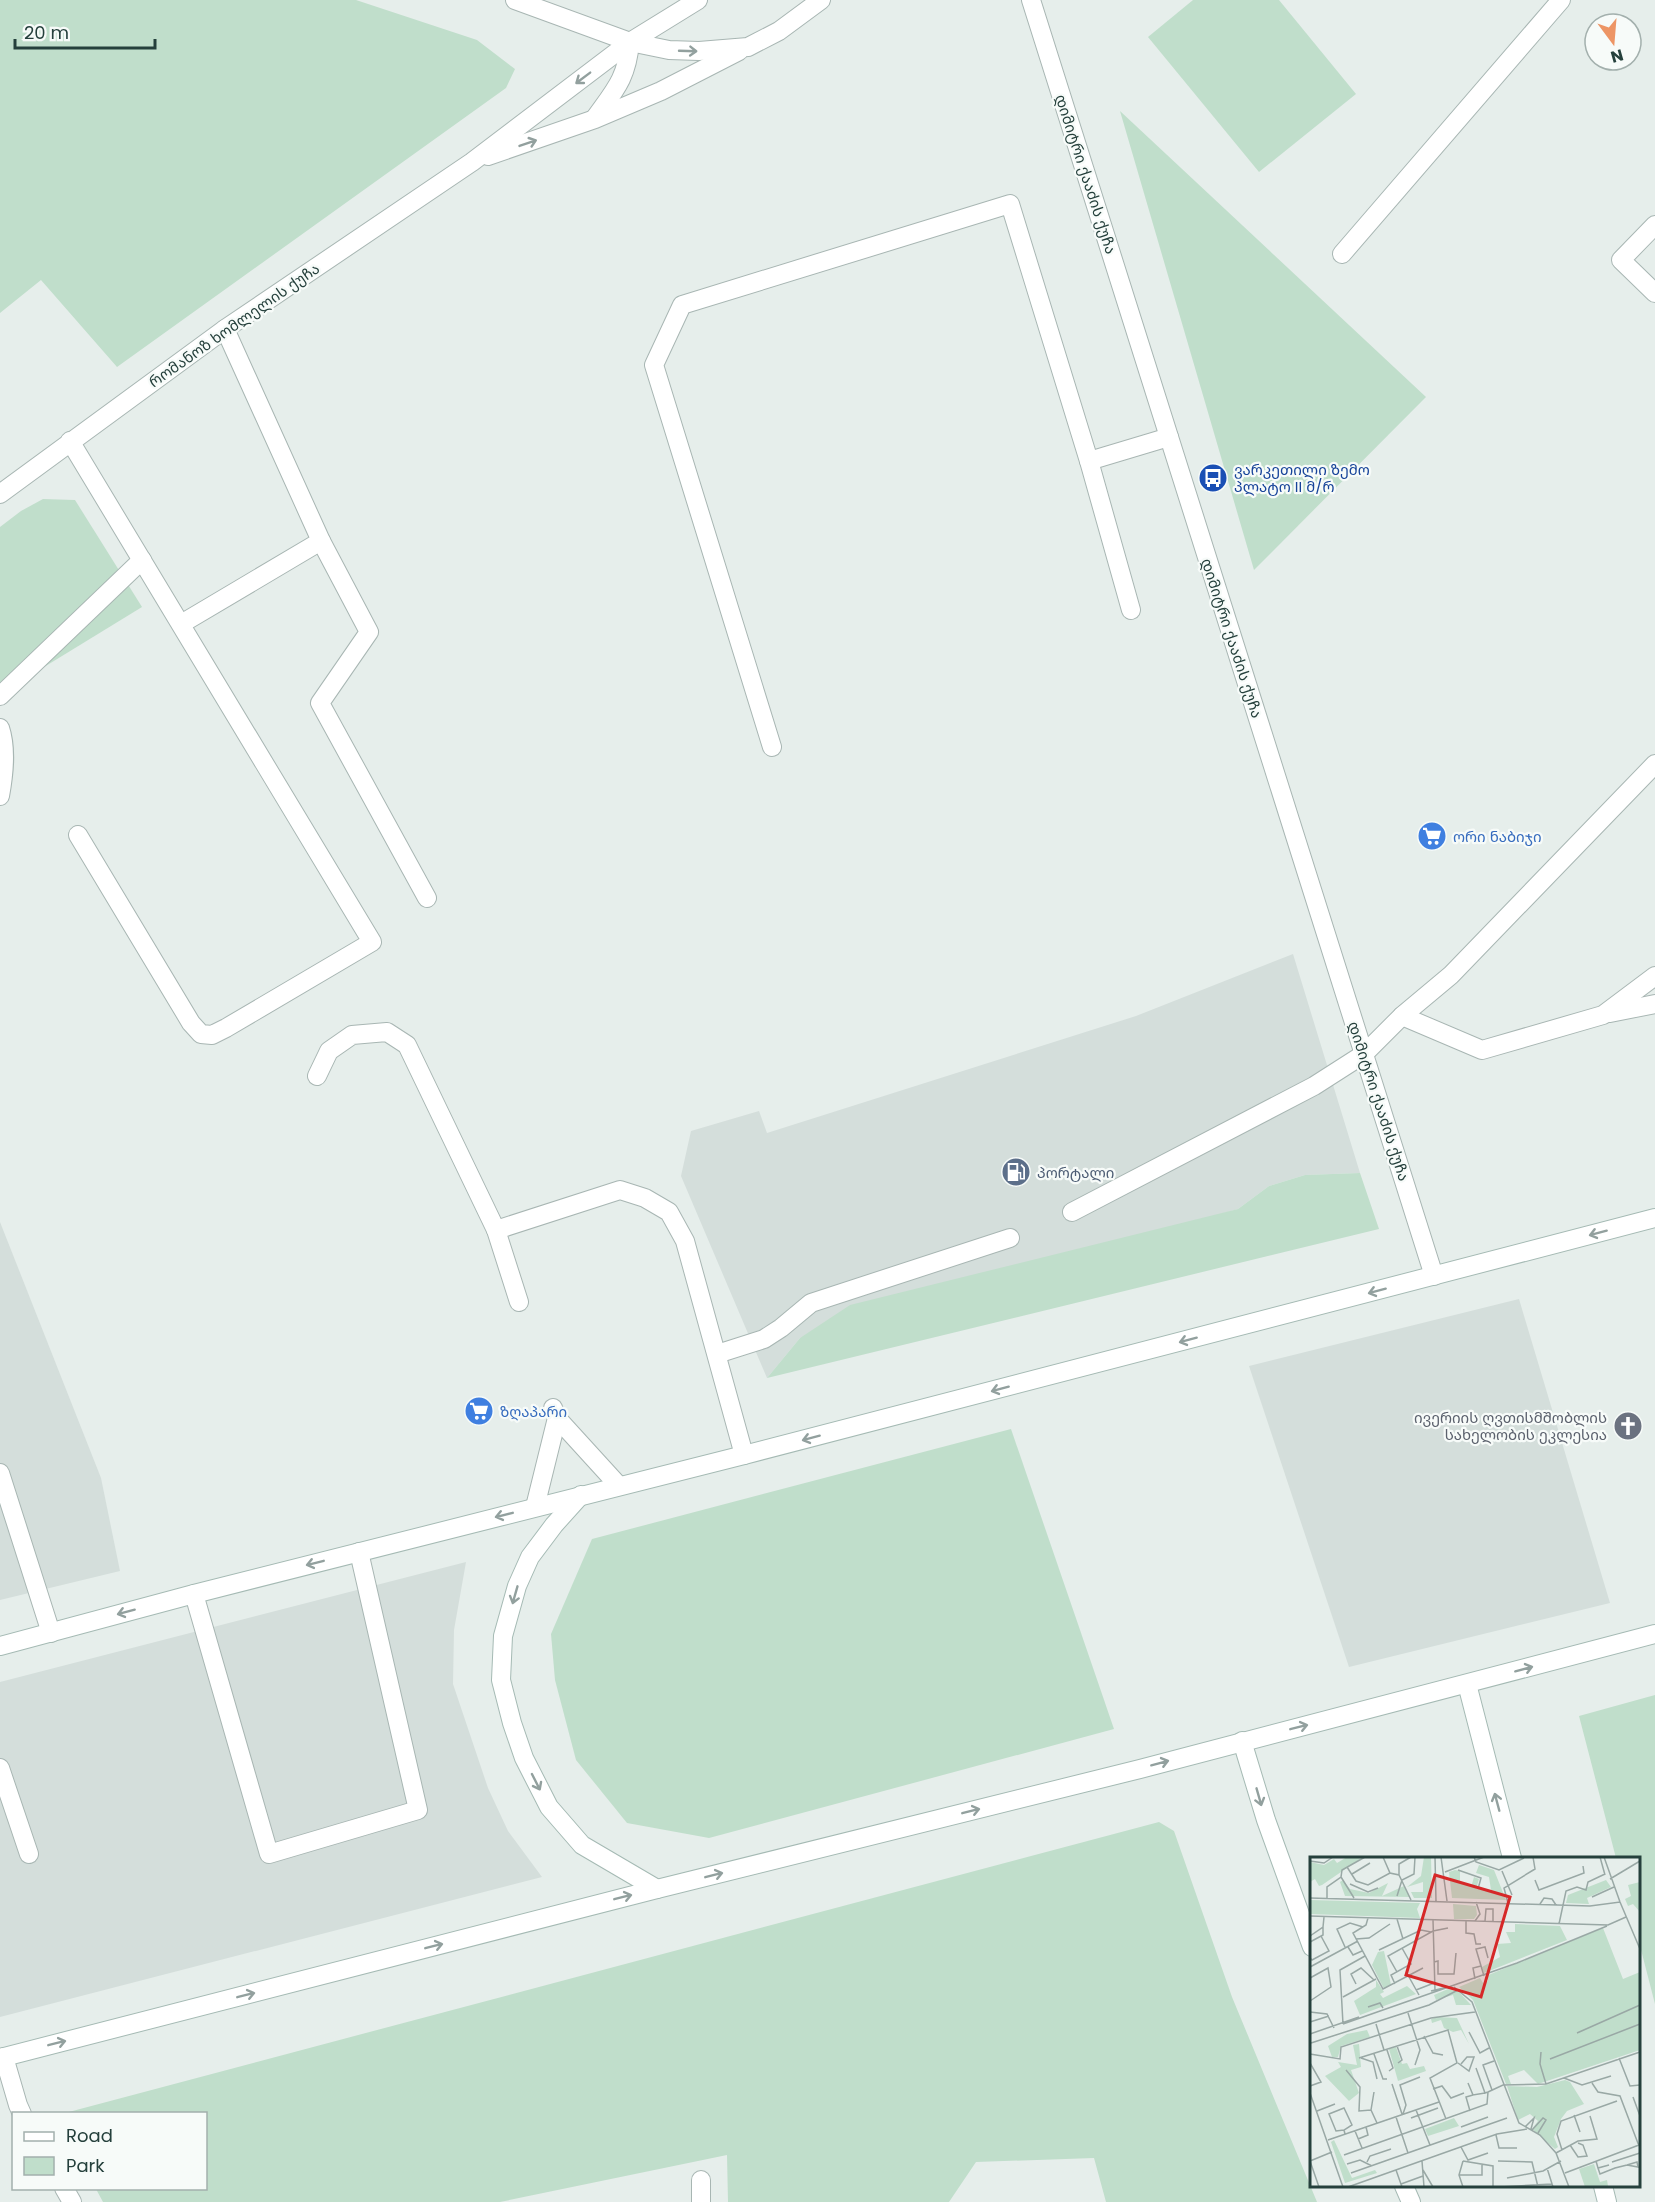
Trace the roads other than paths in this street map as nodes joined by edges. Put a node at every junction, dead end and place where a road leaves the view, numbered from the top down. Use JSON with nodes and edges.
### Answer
{"nodes":[{"id":1,"x":515,"y":0,"type":"edge"},
{"id":2,"x":698,"y":0,"type":"edge"},
{"id":3,"x":821,"y":0,"type":"edge"},
{"id":4,"x":1561,"y":0,"type":"edge"},
{"id":5,"x":1035,"y":2,"type":"edge"},
{"id":6,"x":630,"y":42,"type":"junction"},
{"id":7,"x":747,"y":47,"type":"junction"},
{"id":8,"x":595,"y":119,"type":"junction"},
{"id":9,"x":472,"y":162,"type":"junction"},
{"id":10,"x":1655,"y":225,"type":"edge"},
{"id":11,"x":1342,"y":254,"type":"dead end"},
{"id":12,"x":1655,"y":293,"type":"edge"},
{"id":13,"x":225,"y":329,"type":"junction"},
{"id":14,"x":1169,"y":436,"type":"junction"},
{"id":15,"x":70,"y":441,"type":"junction"},
{"id":16,"x":1089,"y":461,"type":"junction"},
{"id":17,"x":0,"y":494,"type":"edge"},
{"id":18,"x":321,"y":541,"type":"junction"},
{"id":19,"x":142,"y":560,"type":"junction"},
{"id":20,"x":1131,"y":610,"type":"dead end"},
{"id":21,"x":181,"y":624,"type":"junction"},
{"id":22,"x":0,"y":696,"type":"edge"},
{"id":23,"x":0,"y":728,"type":"edge"},
{"id":24,"x":772,"y":747,"type":"dead end"},
{"id":25,"x":1655,"y":764,"type":"edge"},
{"id":26,"x":0,"y":796,"type":"edge"},
{"id":27,"x":78,"y":835,"type":"dead end"},
{"id":28,"x":427,"y":898,"type":"dead end"},
{"id":29,"x":1655,"y":976,"type":"edge"},
{"id":30,"x":1655,"y":1004,"type":"edge"},
{"id":31,"x":1603,"y":1015,"type":"junction"},
{"id":32,"x":1402,"y":1016,"type":"junction"},
{"id":33,"x":1364,"y":1054,"type":"junction"},
{"id":34,"x":317,"y":1077,"type":"dead end"},
{"id":35,"x":1072,"y":1212,"type":"dead end"},
{"id":36,"x":1655,"y":1218,"type":"edge"},
{"id":37,"x":496,"y":1230,"type":"junction"},
{"id":38,"x":1010,"y":1238,"type":"dead end"},
{"id":39,"x":1434,"y":1276,"type":"junction"},
{"id":40,"x":519,"y":1302,"type":"dead end"},
{"id":41,"x":717,"y":1354,"type":"junction"},
{"id":42,"x":744,"y":1455,"type":"junction"},
{"id":43,"x":0,"y":1473,"type":"edge"},
{"id":44,"x":619,"y":1486,"type":"junction"},
{"id":45,"x":581,"y":1495,"type":"junction"},
{"id":46,"x":535,"y":1507,"type":"junction"},
{"id":47,"x":359,"y":1552,"type":"junction"},
{"id":48,"x":194,"y":1594,"type":"junction"},
{"id":49,"x":51,"y":1633,"type":"junction"},
{"id":50,"x":1655,"y":1634,"type":"edge"},
{"id":51,"x":0,"y":1646,"type":"edge"},
{"id":52,"x":1467,"y":1684,"type":"junction"},
{"id":53,"x":1242,"y":1741,"type":"junction"},
{"id":54,"x":0,"y":1768,"type":"edge"},
{"id":55,"x":29,"y":1854,"type":"dead end"},
{"id":56,"x":1512,"y":1857,"type":"edge"},
{"id":57,"x":657,"y":1889,"type":"junction"},
{"id":58,"x":1310,"y":1944,"type":"edge"},
{"id":59,"x":2,"y":2057,"type":"edge"},
{"id":60,"x":21,"y":2112,"type":"edge"},
{"id":61,"x":701,"y":2180,"type":"dead end"},
{"id":62,"x":1404,"y":2187,"type":"edge"},
{"id":63,"x":1603,"y":2187,"type":"edge"},
{"id":64,"x":701,"y":2202,"type":"edge"},
{"id":65,"x":1411,"y":2202,"type":"edge"},
{"id":66,"x":1607,"y":2202,"type":"edge"}],
"edges":[{"from":1,"to":6,"type":"main road"},
{"from":2,"to":6,"type":"main road","name":"რომანოზ ხომლელის ქუჩა"},
{"from":3,"to":7,"type":"main road","name":"რომანოზ ხომლელის ქუჩა"},
{"from":4,"to":11,"type":"main road"},
{"from":5,"to":14,"type":"main road","name":"დიმიტრი ქააძის ქუჩა"},
{"from":6,"to":7,"type":"main road","name":"რომანოზ ხომლელის ქუჩა","one_way":true},
{"from":6,"to":8,"type":"main road"},
{"from":6,"to":9,"type":"main road","name":"რომანოზ ხომლელის ქუჩა","one_way":true},
{"from":7,"to":8,"type":"main road","name":"რომანოზ ხომლელის ქუჩა"},
{"from":9,"to":8,"type":"main road","name":"რომანოზ ხომლელის ქუჩა","one_way":true},
{"from":9,"to":13,"type":"main road","name":"რომანოზ ხომლელის ქუჩა"},
{"from":10,"to":12,"type":"main road"},
{"from":13,"to":15,"type":"main road","name":"რომანოზ ხომლელის ქუჩა"},
{"from":13,"to":18,"type":"main road"},
{"from":14,"to":16,"type":"main road"},
{"from":14,"to":33,"type":"main road","name":"დიმიტრი ქააძის ქუჩა"},
{"from":15,"to":17,"type":"main road","name":"რომანოზ ხომლელის ქუჩა"},
{"from":15,"to":19,"type":"main road"},
{"from":16,"to":20,"type":"main road"},
{"from":16,"to":24,"type":"main road"},
{"from":18,"to":21,"type":"main road"},
{"from":18,"to":28,"type":"main road"},
{"from":19,"to":21,"type":"main road"},
{"from":19,"to":22,"type":"main road"},
{"from":21,"to":27,"type":"main road"},
{"from":23,"to":26,"type":"main road"},
{"from":25,"to":32,"type":"main road"},
{"from":29,"to":31,"type":"main road"},
{"from":30,"to":31,"type":"main road"},
{"from":31,"to":32,"type":"main road"},
{"from":32,"to":33,"type":"main road"},
{"from":33,"to":35,"type":"main road"},
{"from":33,"to":39,"type":"main road","name":"დიმიტრი ქააძის ქუჩა"},
{"from":34,"to":37,"type":"main road"},
{"from":36,"to":39,"type":"main road","one_way":true},
{"from":37,"to":40,"type":"main road"},
{"from":37,"to":41,"type":"main road"},
{"from":38,"to":41,"type":"main road"},
{"from":39,"to":42,"type":"main road","one_way":true},
{"from":41,"to":42,"type":"main road"},
{"from":42,"to":44,"type":"main road"},
{"from":43,"to":49,"type":"main road"},
{"from":44,"to":45,"type":"main road"},
{"from":44,"to":46,"type":"main road"},
{"from":45,"to":46,"type":"main road"},
{"from":45,"to":57,"type":"main road","one_way":true},
{"from":46,"to":47,"type":"main road","one_way":true},
{"from":47,"to":48,"type":"main road","one_way":true},
{"from":47,"to":48,"type":"main road"},
{"from":48,"to":49,"type":"main road","one_way":true},
{"from":49,"to":51,"type":"main road"},
{"from":52,"to":50,"type":"main road","one_way":true},
{"from":53,"to":52,"type":"main road","one_way":true},
{"from":56,"to":52,"type":"main road","one_way":true},
{"from":57,"to":53,"type":"main road","one_way":true},
{"from":53,"to":58,"type":"main road","one_way":true},
{"from":54,"to":55,"type":"main road"},
{"from":59,"to":57,"type":"main road","one_way":true},
{"from":59,"to":60,"type":"main road"},
{"from":61,"to":64,"type":"main road"},
{"from":62,"to":65,"type":"main road"},
{"from":63,"to":66,"type":"main road"}]}
